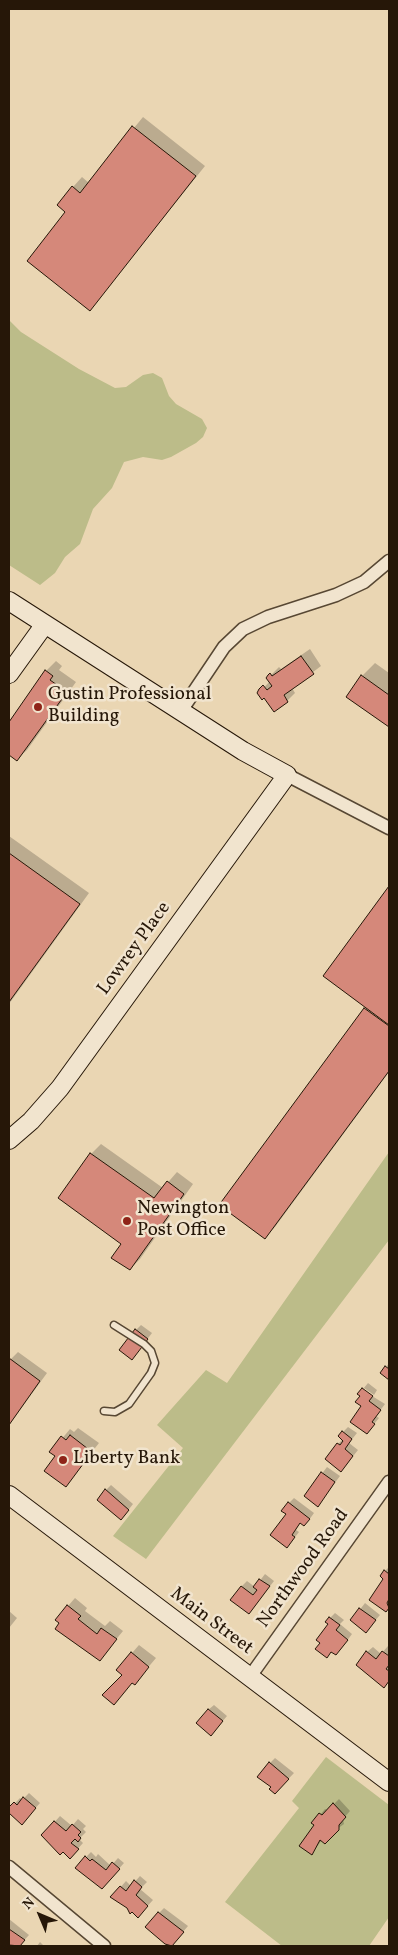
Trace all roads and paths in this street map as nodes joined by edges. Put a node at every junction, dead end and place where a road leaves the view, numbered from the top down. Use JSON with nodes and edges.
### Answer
{"nodes":[{"id":1,"x":389,"y":561,"type":"edge"},
{"id":2,"x":9,"y":601,"type":"edge"},
{"id":3,"x":45,"y":624,"type":"junction"},
{"id":4,"x":9,"y":674,"type":"edge"},
{"id":5,"x":180,"y":710,"type":"junction"},
{"id":6,"x":287,"y":775,"type":"junction"},
{"id":7,"x":389,"y":828,"type":"edge"},
{"id":8,"x":9,"y":1140,"type":"edge"},
{"id":9,"x":114,"y":1325,"type":"dead end"},
{"id":10,"x":104,"y":1411,"type":"dead end"},
{"id":11,"x":389,"y":1482,"type":"edge"},
{"id":12,"x":9,"y":1494,"type":"edge"},
{"id":13,"x":249,"y":1678,"type":"junction"},
{"id":14,"x":389,"y":1782,"type":"edge"},
{"id":15,"x":9,"y":1866,"type":"edge"},
{"id":16,"x":104,"y":1946,"type":"edge"}],
"edges":[{"from":1,"to":5,"type":"street"},
{"from":2,"to":3,"type":"street"},
{"from":3,"to":4,"type":"street"},
{"from":3,"to":5,"type":"street"},
{"from":5,"to":6,"type":"street"},
{"from":6,"to":7,"type":"street"},
{"from":6,"to":8,"type":"street","name":"Lowrey Place"},
{"from":9,"to":10,"type":"lane"},
{"from":11,"to":13,"type":"street","name":"Northwood Road"},
{"from":12,"to":13,"type":"street","name":"Main Street"},
{"from":13,"to":14,"type":"street","name":"Main Street"},
{"from":15,"to":16,"type":"street"}]}
